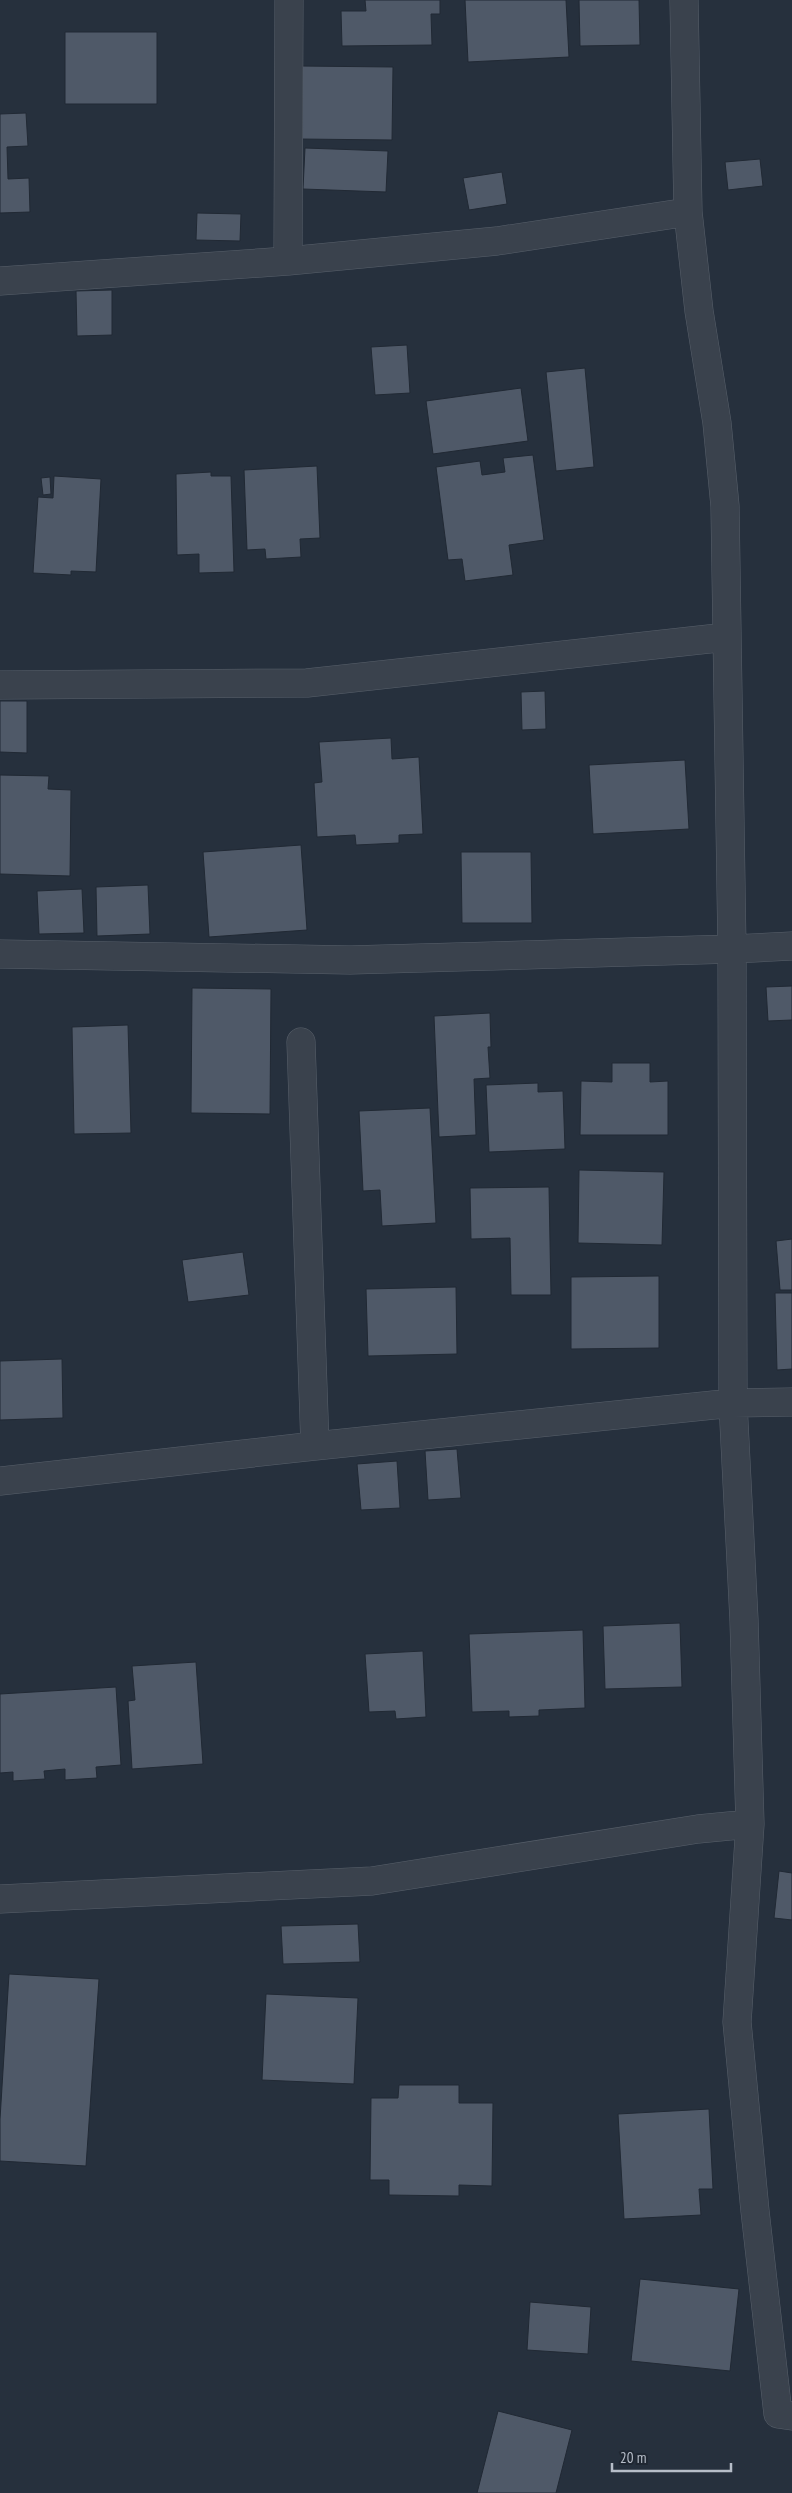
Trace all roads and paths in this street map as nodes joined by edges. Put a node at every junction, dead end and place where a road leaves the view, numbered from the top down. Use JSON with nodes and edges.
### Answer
{"nodes":[{"id":1,"x":289,"y":0,"type":"edge"},
{"id":2,"x":684,"y":0,"type":"edge"},
{"id":3,"x":688,"y":212,"type":"junction"},
{"id":4,"x":288,"y":260,"type":"junction"},
{"id":5,"x":0,"y":281,"type":"edge"},
{"id":6,"x":727,"y":637,"type":"junction"},
{"id":7,"x":0,"y":685,"type":"edge"},
{"id":8,"x":792,"y":946,"type":"edge"},
{"id":9,"x":732,"y":949,"type":"junction"},
{"id":10,"x":0,"y":954,"type":"edge"},
{"id":11,"x":301,"y":1042,"type":"dead end"},
{"id":12,"x":792,"y":1402,"type":"edge"},
{"id":13,"x":733,"y":1403,"type":"junction"},
{"id":14,"x":315,"y":1446,"type":"junction"},
{"id":15,"x":0,"y":1481,"type":"edge"},
{"id":16,"x":750,"y":1824,"type":"junction"},
{"id":17,"x":0,"y":1899,"type":"edge"},
{"id":18,"x":792,"y":2416,"type":"edge"}],
"edges":[{"from":1,"to":4,"type":"street"},
{"from":2,"to":3,"type":"street"},
{"from":3,"to":4,"type":"street"},
{"from":3,"to":6,"type":"street"},
{"from":4,"to":5,"type":"street"},
{"from":6,"to":7,"type":"street"},
{"from":6,"to":9,"type":"street"},
{"from":8,"to":9,"type":"street"},
{"from":9,"to":10,"type":"street"},
{"from":9,"to":13,"type":"street"},
{"from":11,"to":14,"type":"street"},
{"from":12,"to":13,"type":"street"},
{"from":13,"to":14,"type":"street"},
{"from":13,"to":16,"type":"street"},
{"from":14,"to":15,"type":"street"},
{"from":16,"to":17,"type":"street"},
{"from":16,"to":18,"type":"street"}]}
